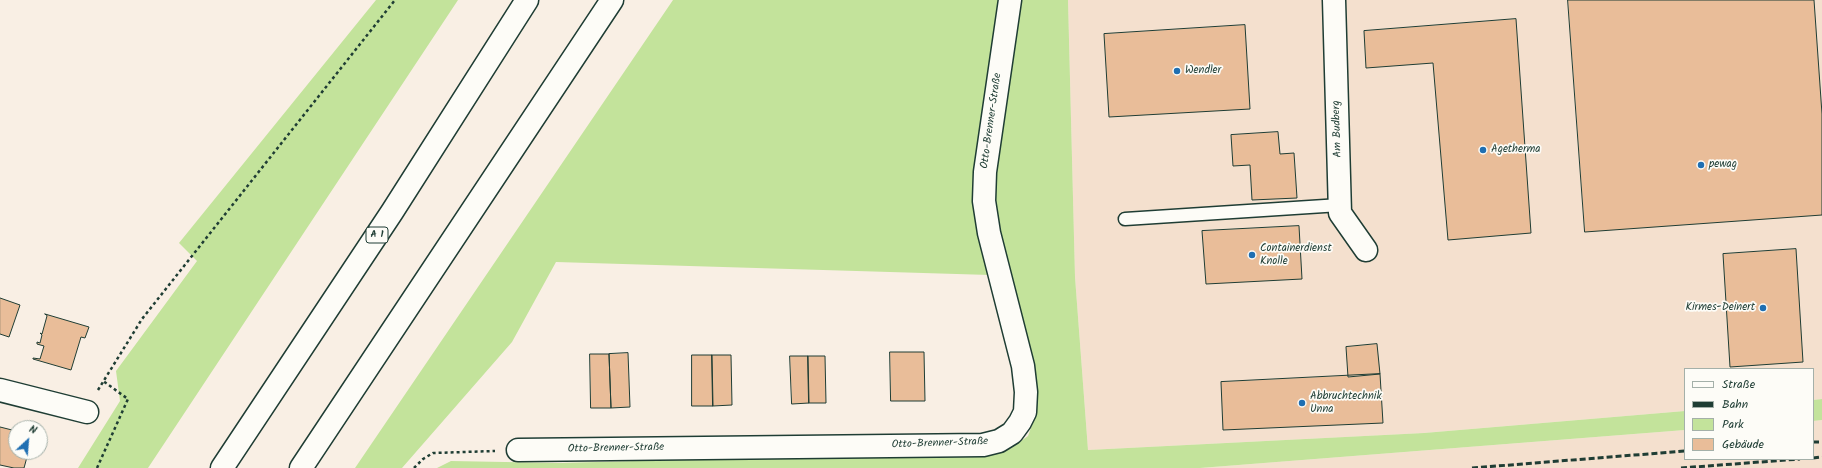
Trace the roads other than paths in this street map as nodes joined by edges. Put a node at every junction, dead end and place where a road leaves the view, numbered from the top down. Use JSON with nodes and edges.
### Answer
{"nodes":[{"id":1,"x":527,"y":0,"type":"edge"},
{"id":2,"x":612,"y":0,"type":"edge"},
{"id":3,"x":1010,"y":0,"type":"edge"},
{"id":4,"x":1334,"y":0,"type":"edge"},
{"id":5,"x":1340,"y":205,"type":"junction"},
{"id":6,"x":1125,"y":219,"type":"dead end"},
{"id":7,"x":1366,"y":250,"type":"dead end"},
{"id":8,"x":0,"y":390,"type":"edge"},
{"id":9,"x":87,"y":412,"type":"road end"},
{"id":10,"x":518,"y":450,"type":"road end"},
{"id":11,"x":222,"y":468,"type":"edge"},
{"id":12,"x":301,"y":468,"type":"edge"}],
"edges":[{"from":1,"to":11,"type":"main road","number":"A 1"},
{"from":2,"to":12,"type":"main road"},
{"from":3,"to":10,"type":"main road","name":"Otto-Brenner-Straße"},
{"from":4,"to":5,"type":"main road","name":"Am Budberg"},
{"from":5,"to":6,"type":"lane"},
{"from":5,"to":7,"type":"main road","name":"Am Budberg"},
{"from":8,"to":9,"type":"main road"}]}
